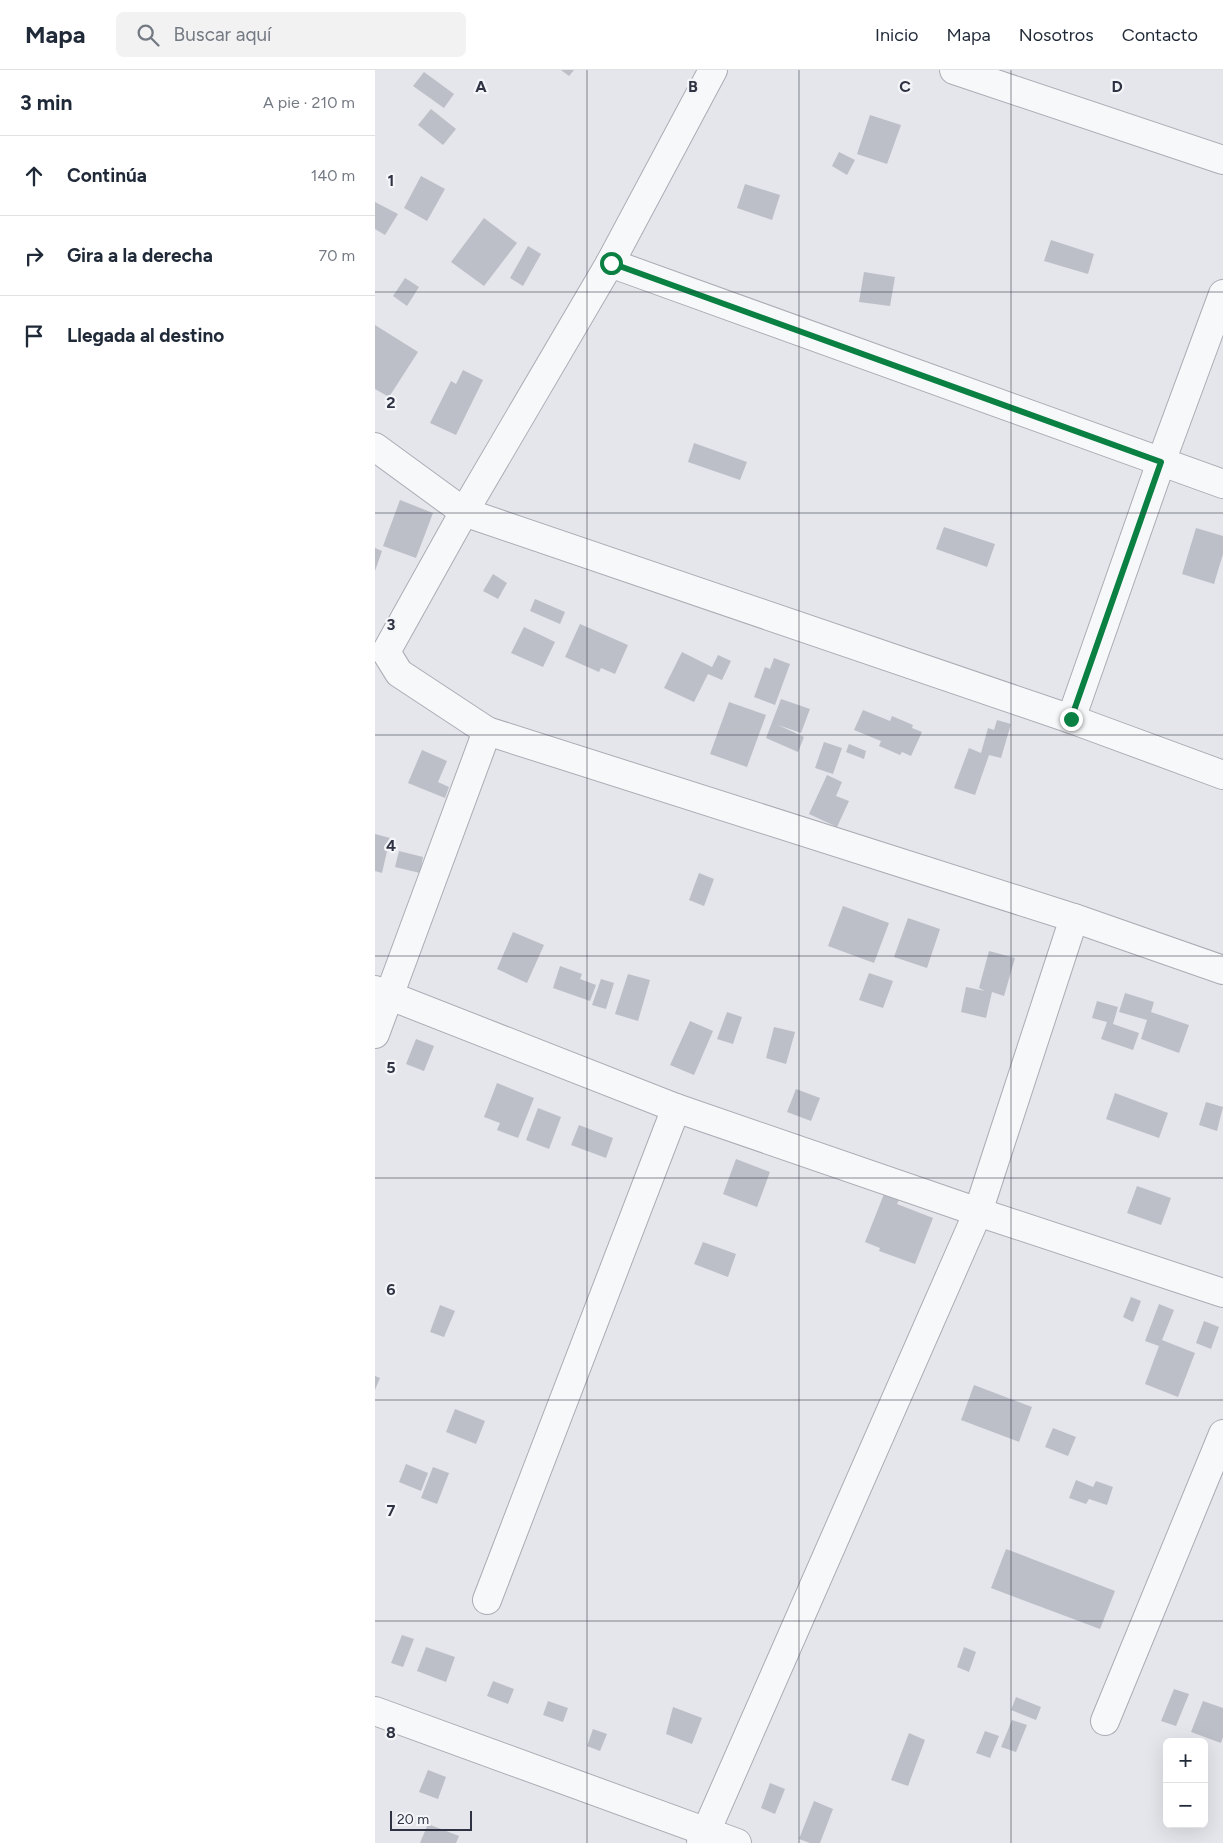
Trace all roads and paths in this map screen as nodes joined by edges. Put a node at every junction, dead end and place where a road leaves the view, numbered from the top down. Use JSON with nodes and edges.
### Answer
{"nodes":[{"id":1,"x":713,"y":70,"type":"edge"},
{"id":2,"x":954,"y":70,"type":"edge"},
{"id":3,"x":1223,"y":160,"type":"edge"},
{"id":4,"x":611,"y":263,"type":"junction"},
{"id":5,"x":1223,"y":294,"type":"edge"},
{"id":6,"x":375,"y":447,"type":"edge"},
{"id":7,"x":1161,"y":462,"type":"junction"},
{"id":8,"x":1223,"y":484,"type":"edge"},
{"id":9,"x":464,"y":512,"type":"junction"},
{"id":10,"x":381,"y":656,"type":"edge"},
{"id":11,"x":1071,"y":719,"type":"junction"},
{"id":12,"x":487,"y":731,"type":"junction"},
{"id":13,"x":1223,"y":775,"type":"edge"},
{"id":14,"x":1075,"y":918,"type":"junction"},
{"id":15,"x":1223,"y":970,"type":"edge"},
{"id":16,"x":382,"y":993,"type":"edge"},
{"id":17,"x":375,"y":1034,"type":"edge"},
{"id":18,"x":676,"y":1108,"type":"junction"},
{"id":19,"x":977,"y":1212,"type":"junction"},
{"id":20,"x":1223,"y":1293,"type":"edge"},
{"id":21,"x":1223,"y":1434,"type":"edge"},
{"id":22,"x":487,"y":1600,"type":"dead end"},
{"id":23,"x":375,"y":1712,"type":"edge"},
{"id":24,"x":1105,"y":1721,"type":"dead end"},
{"id":25,"x":703,"y":1837,"type":"edge"},
{"id":26,"x":737,"y":1843,"type":"edge"}],
"edges":[{"from":1,"to":4,"type":"street"},
{"from":2,"to":3,"type":"street"},
{"from":4,"to":7,"type":"street"},
{"from":4,"to":9,"type":"street"},
{"from":5,"to":7,"type":"street"},
{"from":6,"to":9,"type":"street"},
{"from":7,"to":8,"type":"street"},
{"from":7,"to":11,"type":"street"},
{"from":9,"to":10,"type":"street"},
{"from":9,"to":11,"type":"street"},
{"from":10,"to":12,"type":"street"},
{"from":11,"to":13,"type":"street"},
{"from":12,"to":14,"type":"street"},
{"from":12,"to":16,"type":"street"},
{"from":14,"to":15,"type":"street"},
{"from":14,"to":19,"type":"street"},
{"from":16,"to":17,"type":"street"},
{"from":16,"to":18,"type":"street"},
{"from":18,"to":19,"type":"street"},
{"from":18,"to":22,"type":"street"},
{"from":19,"to":20,"type":"street"},
{"from":19,"to":25,"type":"street"},
{"from":21,"to":24,"type":"street"},
{"from":23,"to":25,"type":"street"},
{"from":25,"to":26,"type":"street"}]}
